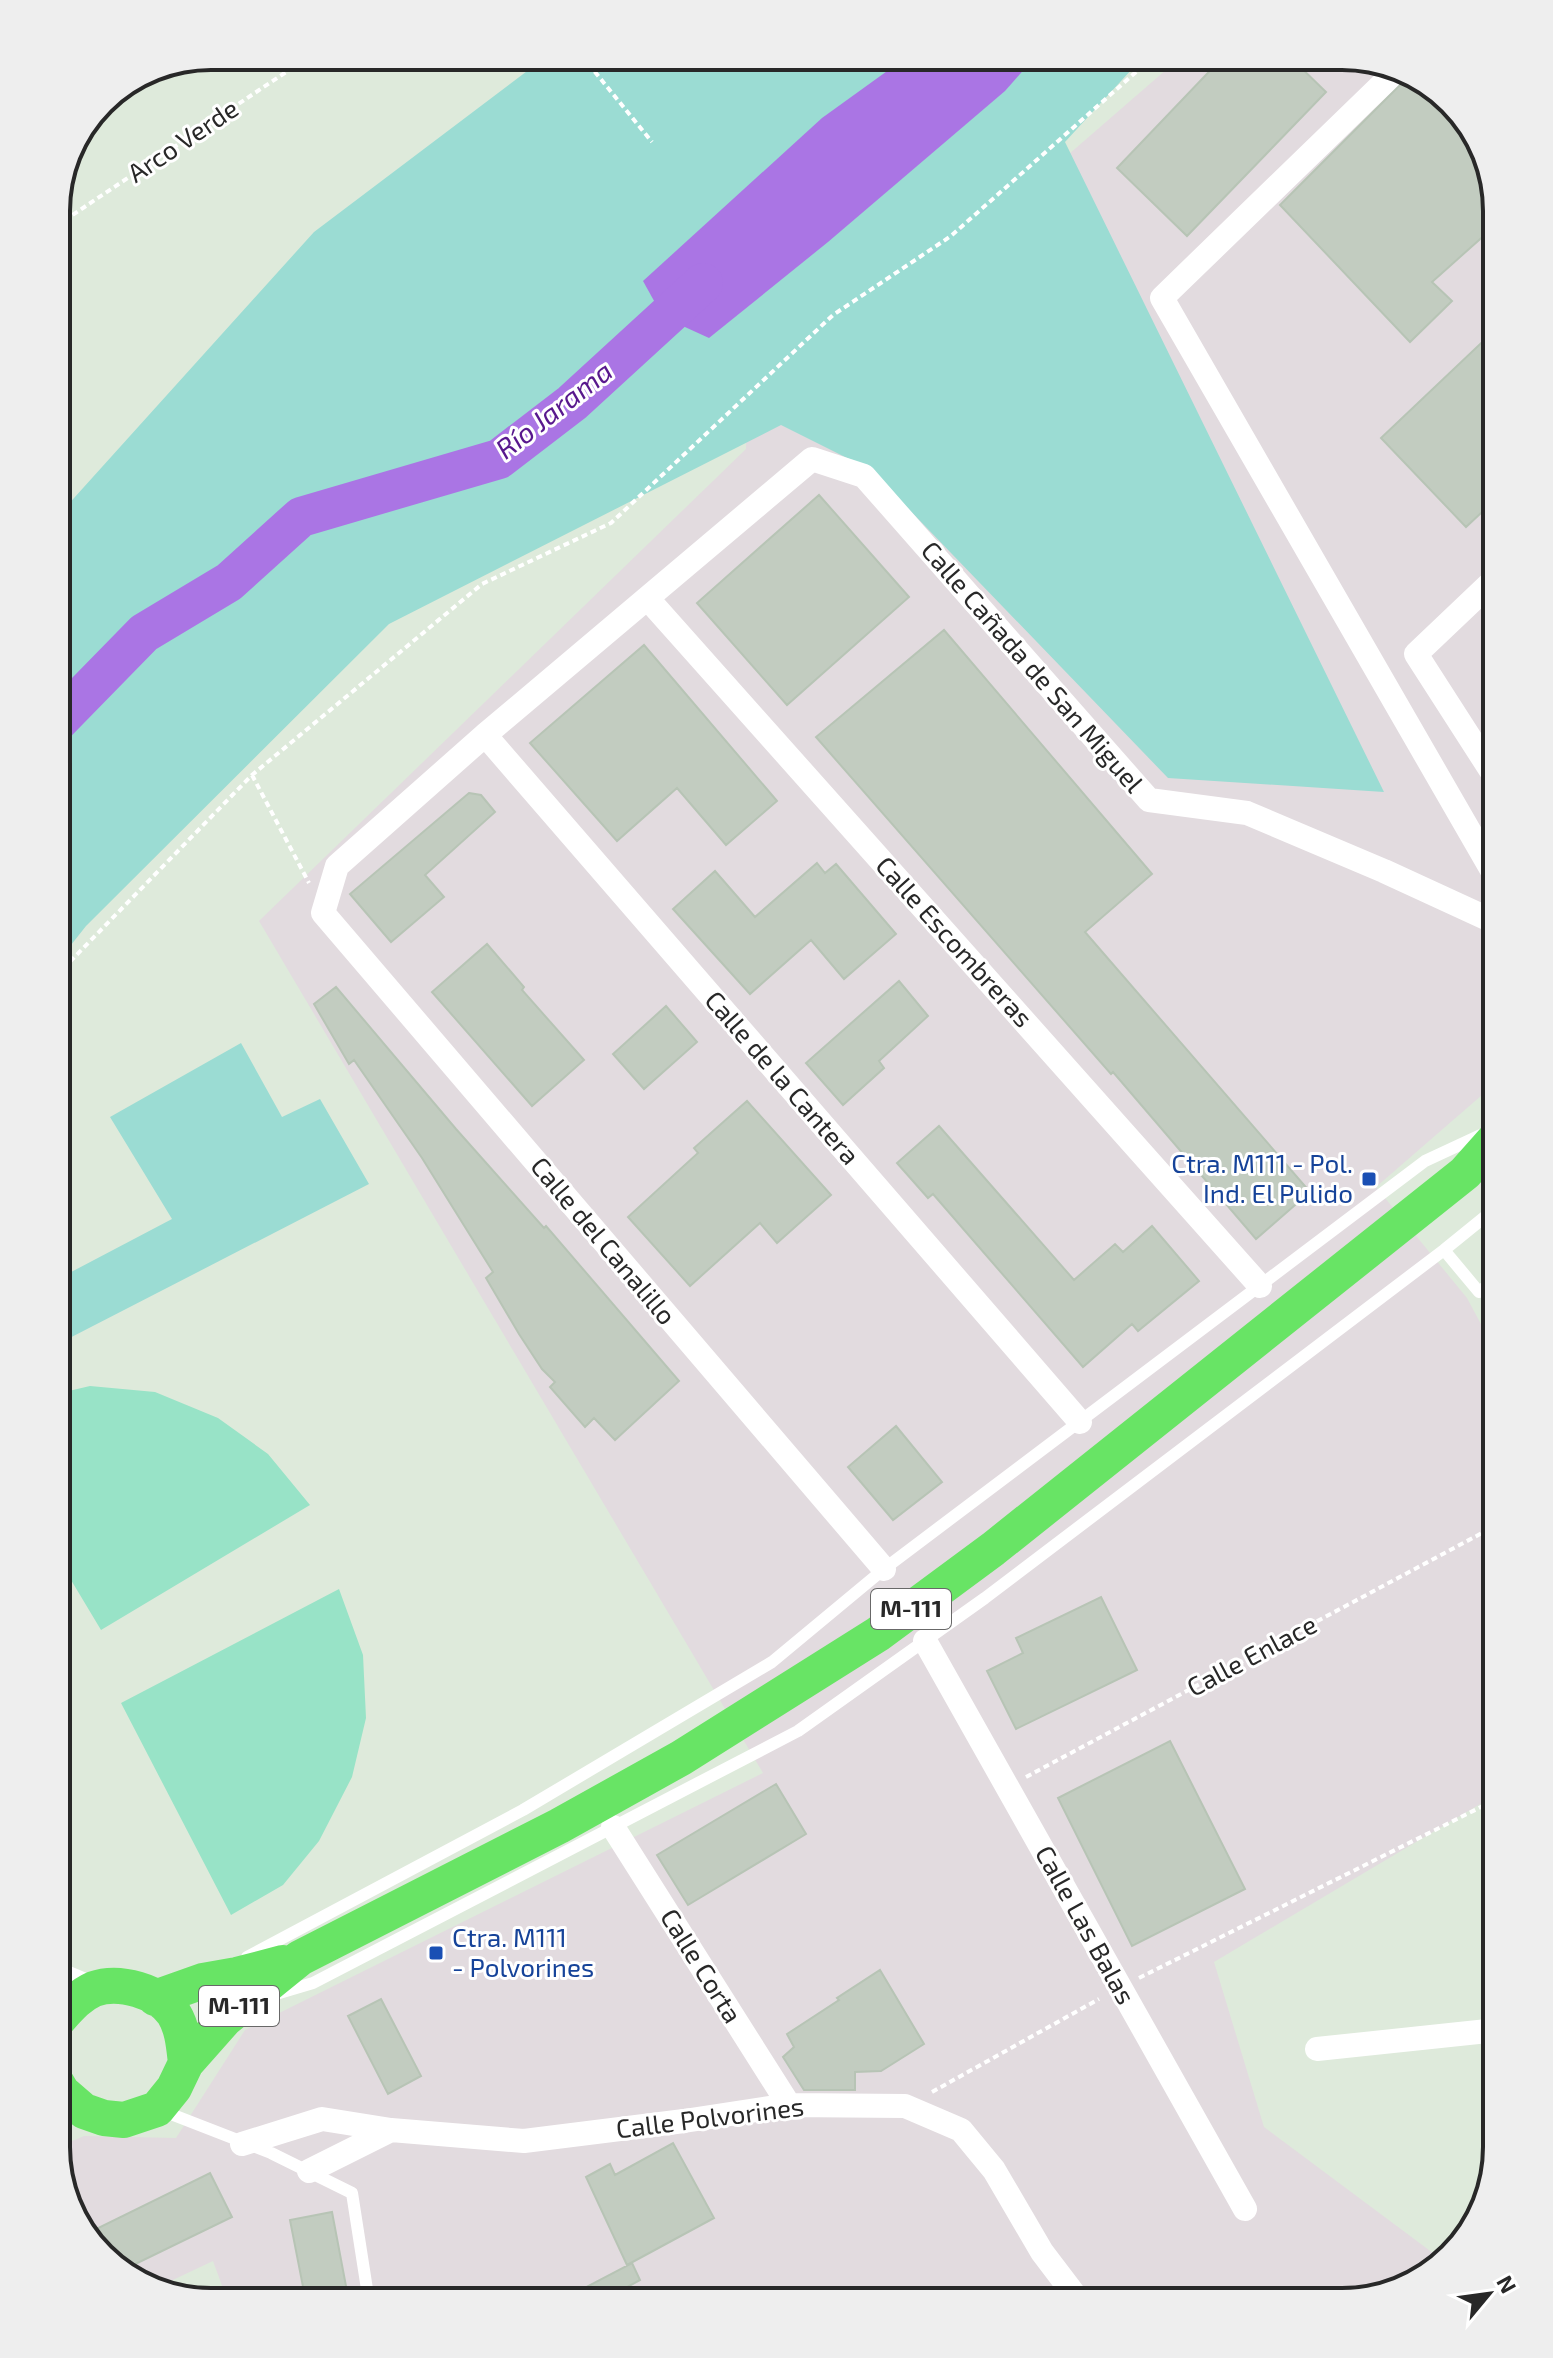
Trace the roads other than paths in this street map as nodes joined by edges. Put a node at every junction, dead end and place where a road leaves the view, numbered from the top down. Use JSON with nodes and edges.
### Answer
{"nodes":[{"id":1,"x":1389,"y":78,"type":"edge"},
{"id":2,"x":1483,"y":590,"type":"edge"},
{"id":3,"x":648,"y":599,"type":"junction"},
{"id":4,"x":485,"y":735,"type":"junction"},
{"id":5,"x":1483,"y":758,"type":"edge"},
{"id":6,"x":1483,"y":855,"type":"edge"},
{"id":7,"x":1483,"y":917,"type":"edge"},
{"id":8,"x":1483,"y":1134,"type":"edge"},
{"id":9,"x":1481,"y":1166,"type":"edge"},
{"id":10,"x":1483,"y":1218,"type":"edge"},
{"id":11,"x":1444,"y":1250,"type":"junction"},
{"id":12,"x":1260,"y":1286,"type":"junction"},
{"id":13,"x":1483,"y":1289,"type":"edge"},
{"id":14,"x":1080,"y":1422,"type":"junction"},
{"id":15,"x":884,"y":1569,"type":"junction"},
{"id":16,"x":925,"y":1641,"type":"junction"},
{"id":17,"x":613,"y":1827,"type":"junction"},
{"id":18,"x":300,"y":1958,"type":"junction"},
{"id":19,"x":70,"y":1979,"type":"edge"},
{"id":20,"x":203,"y":1981,"type":"junction"},
{"id":21,"x":94,"y":1989,"type":"junction"},
{"id":22,"x":155,"y":1998,"type":"junction"},
{"id":23,"x":70,"y":2007,"type":"edge"},
{"id":24,"x":239,"y":2007,"type":"junction"},
{"id":25,"x":1483,"y":2031,"type":"edge"},
{"id":26,"x":1317,"y":2049,"type":"dead end"},
{"id":27,"x":186,"y":2063,"type":"junction"},
{"id":28,"x":789,"y":2105,"type":"junction"},
{"id":29,"x":157,"y":2109,"type":"junction"},
{"id":30,"x":70,"y":2113,"type":"edge"},
{"id":31,"x":391,"y":2130,"type":"junction"},
{"id":32,"x":242,"y":2144,"type":"junction"},
{"id":33,"x":309,"y":2171,"type":"junction"},
{"id":34,"x":1245,"y":2209,"type":"dead end"},
{"id":35,"x":367,"y":2288,"type":"edge"},
{"id":36,"x":1069,"y":2288,"type":"edge"}],
"edges":[{"from":1,"to":6,"type":"street"},
{"from":2,"to":5,"type":"street"},
{"from":3,"to":4,"type":"street"},
{"from":3,"to":7,"type":"street","name":"Calle Cañada de San Miguel"},
{"from":3,"to":12,"type":"street","name":"Calle Escombreras"},
{"from":4,"to":14,"type":"street","name":"Calle de la Cantera"},
{"from":4,"to":15,"type":"street","name":"Calle del Canalillo"},
{"from":8,"to":12,"type":"lane"},
{"from":9,"to":18,"type":"main road","number":"M-111"},
{"from":10,"to":11,"type":"lane"},
{"from":11,"to":13,"type":"lane"},
{"from":11,"to":16,"type":"lane"},
{"from":12,"to":14,"type":"lane"},
{"from":14,"to":15,"type":"lane"},
{"from":15,"to":20,"type":"lane"},
{"from":16,"to":17,"type":"lane"},
{"from":16,"to":34,"type":"street","name":"Calle Las Balas"},
{"from":17,"to":24,"type":"lane"},
{"from":17,"to":28,"type":"street","name":"Calle Corta"},
{"from":18,"to":20,"type":"main road","number":"M-111"},
{"from":18,"to":24,"type":"main road","number":"M-111"},
{"from":19,"to":21,"type":"street"},
{"from":20,"to":22,"type":"main road","number":"M-111"},
{"from":21,"to":22,"type":"main road"},
{"from":21,"to":23,"type":"main road"},
{"from":22,"to":27,"type":"main road","number":"M-111"},
{"from":24,"to":27,"type":"main road","number":"M-111"},
{"from":25,"to":26,"type":"street"},
{"from":27,"to":29,"type":"main road","number":"M-111"},
{"from":28,"to":31,"type":"street","name":"Calle Polvorines"},
{"from":28,"to":36,"type":"street","name":"Calle Polvorines"},
{"from":29,"to":30,"type":"main road"},
{"from":29,"to":32,"type":"lane"},
{"from":31,"to":32,"type":"street","name":"Calle Polvorines"},
{"from":31,"to":33,"type":"street"},
{"from":32,"to":33,"type":"lane"},
{"from":33,"to":35,"type":"lane"}]}
